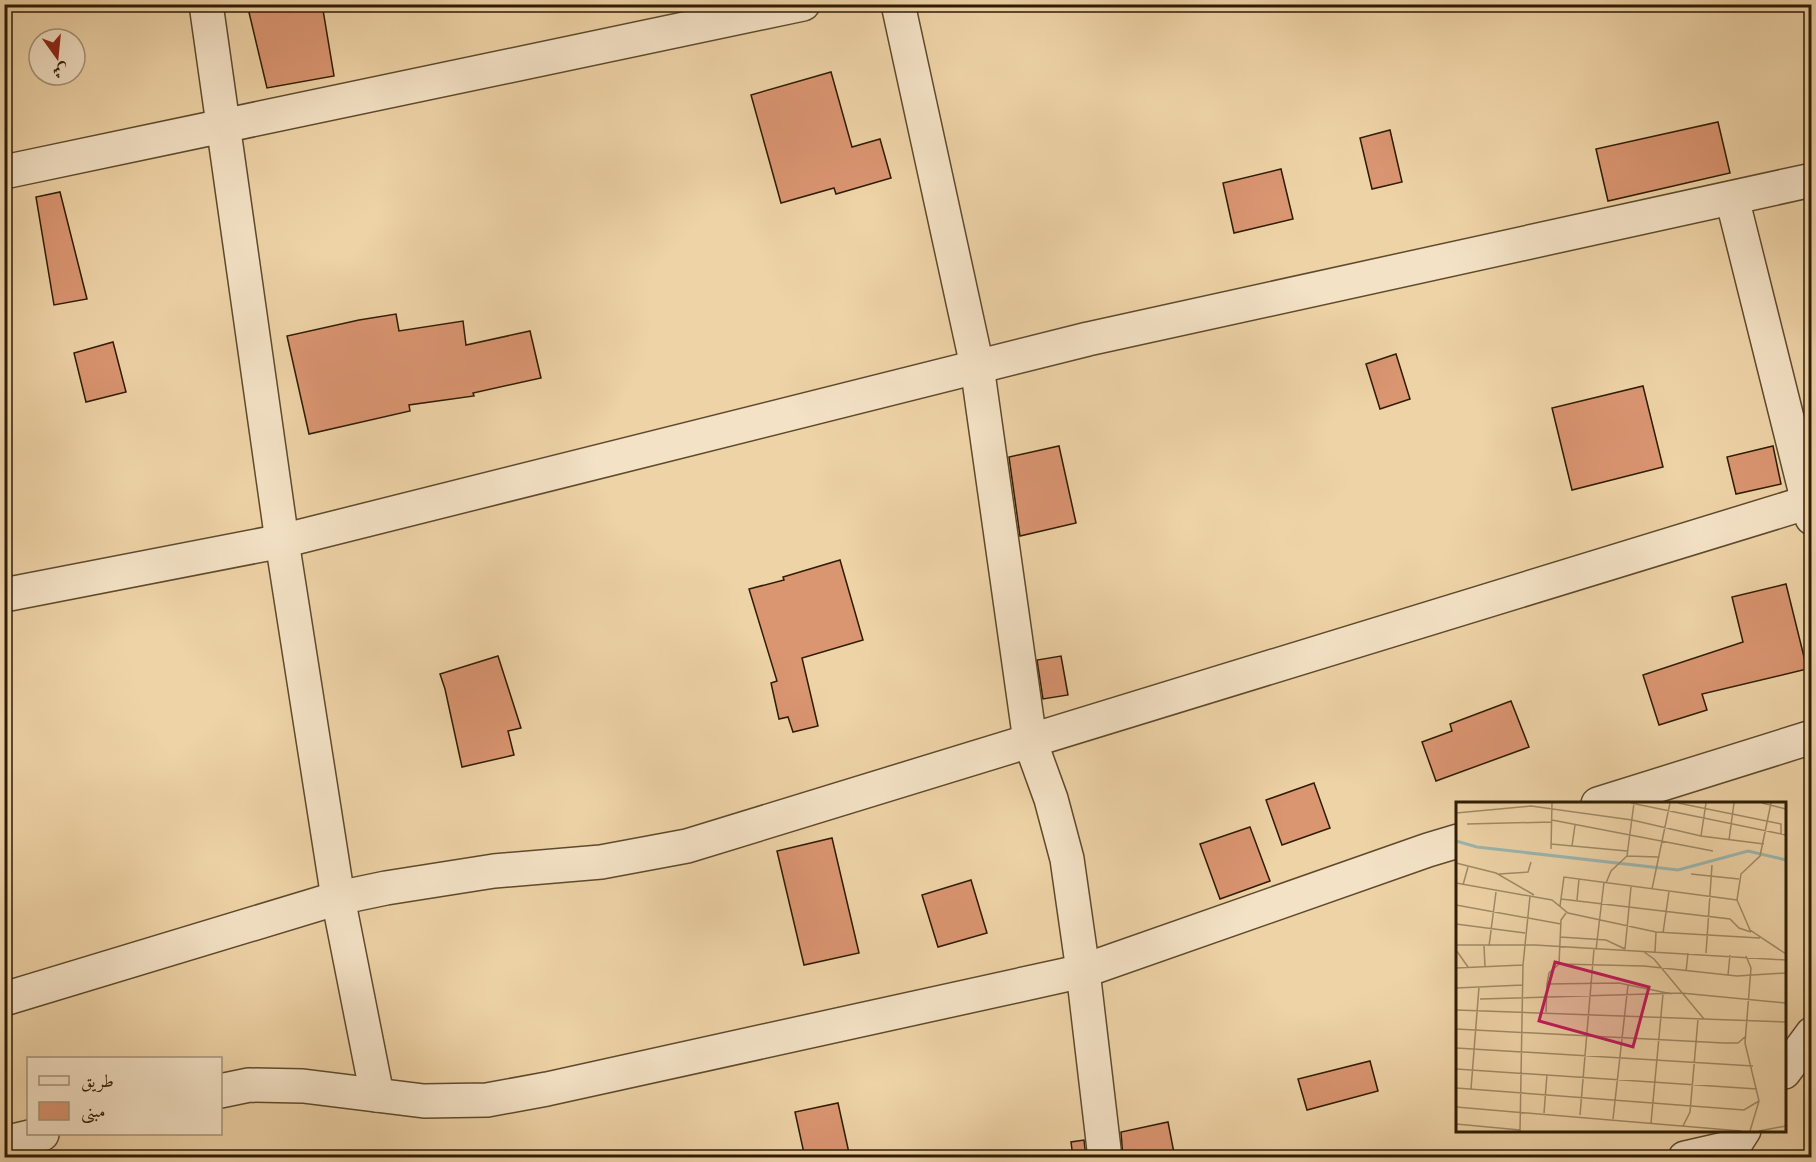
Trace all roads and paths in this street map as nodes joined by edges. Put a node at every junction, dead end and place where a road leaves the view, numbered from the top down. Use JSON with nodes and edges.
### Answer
{"nodes":[{"id":1,"x":206,"y":4,"type":"edge"},
{"id":2,"x":802,"y":4,"type":"edge"},
{"id":3,"x":898,"y":4,"type":"edge"},
{"id":4,"x":222,"y":126,"type":"junction"},
{"id":5,"x":4,"y":171,"type":"edge"},
{"id":6,"x":1812,"y":180,"type":"edge"},
{"id":7,"x":1732,"y":198,"type":"junction"},
{"id":8,"x":977,"y":366,"type":"junction"},
{"id":9,"x":1811,"y":507,"type":"edge"},
{"id":10,"x":282,"y":541,"type":"junction"},
{"id":11,"x":4,"y":595,"type":"edge"},
{"id":12,"x":1812,"y":737,"type":"edge"},
{"id":13,"x":1030,"y":741,"type":"junction"},
{"id":14,"x":1604,"y":802,"type":"edge"},
{"id":15,"x":1456,"y":842,"type":"edge"},
{"id":16,"x":338,"y":898,"type":"junction"},
{"id":17,"x":1083,"y":971,"type":"junction"},
{"id":18,"x":4,"y":999,"type":"edge"},
{"id":19,"x":1812,"y":1034,"type":"edge"},
{"id":20,"x":1786,"y":1071,"type":"edge"},
{"id":21,"x":222,"y":1091,"type":"edge"},
{"id":22,"x":376,"y":1095,"type":"junction"},
{"id":23,"x":38,"y":1135,"type":"edge"},
{"id":24,"x":4,"y":1143,"type":"edge"},
{"id":25,"x":1737,"y":1145,"type":"edge"},
{"id":26,"x":1105,"y":1158,"type":"edge"},
{"id":27,"x":1684,"y":1158,"type":"edge"}],
"edges":[{"from":1,"to":4,"type":"street"},
{"from":2,"to":4,"type":"street"},
{"from":3,"to":8,"type":"street"},
{"from":4,"to":5,"type":"street"},
{"from":4,"to":10,"type":"street"},
{"from":6,"to":7,"type":"street"},
{"from":7,"to":8,"type":"street"},
{"from":7,"to":9,"type":"street"},
{"from":8,"to":10,"type":"street"},
{"from":8,"to":13,"type":"street"},
{"from":9,"to":13,"type":"street"},
{"from":10,"to":11,"type":"street"},
{"from":10,"to":16,"type":"street"},
{"from":12,"to":14,"type":"street"},
{"from":13,"to":16,"type":"street"},
{"from":13,"to":17,"type":"street"},
{"from":15,"to":17,"type":"street"},
{"from":16,"to":18,"type":"street"},
{"from":16,"to":22,"type":"street"},
{"from":17,"to":22,"type":"street"},
{"from":17,"to":26,"type":"street"},
{"from":19,"to":20,"type":"street"},
{"from":21,"to":22,"type":"street"},
{"from":23,"to":24,"type":"street"},
{"from":25,"to":27,"type":"street"}]}
